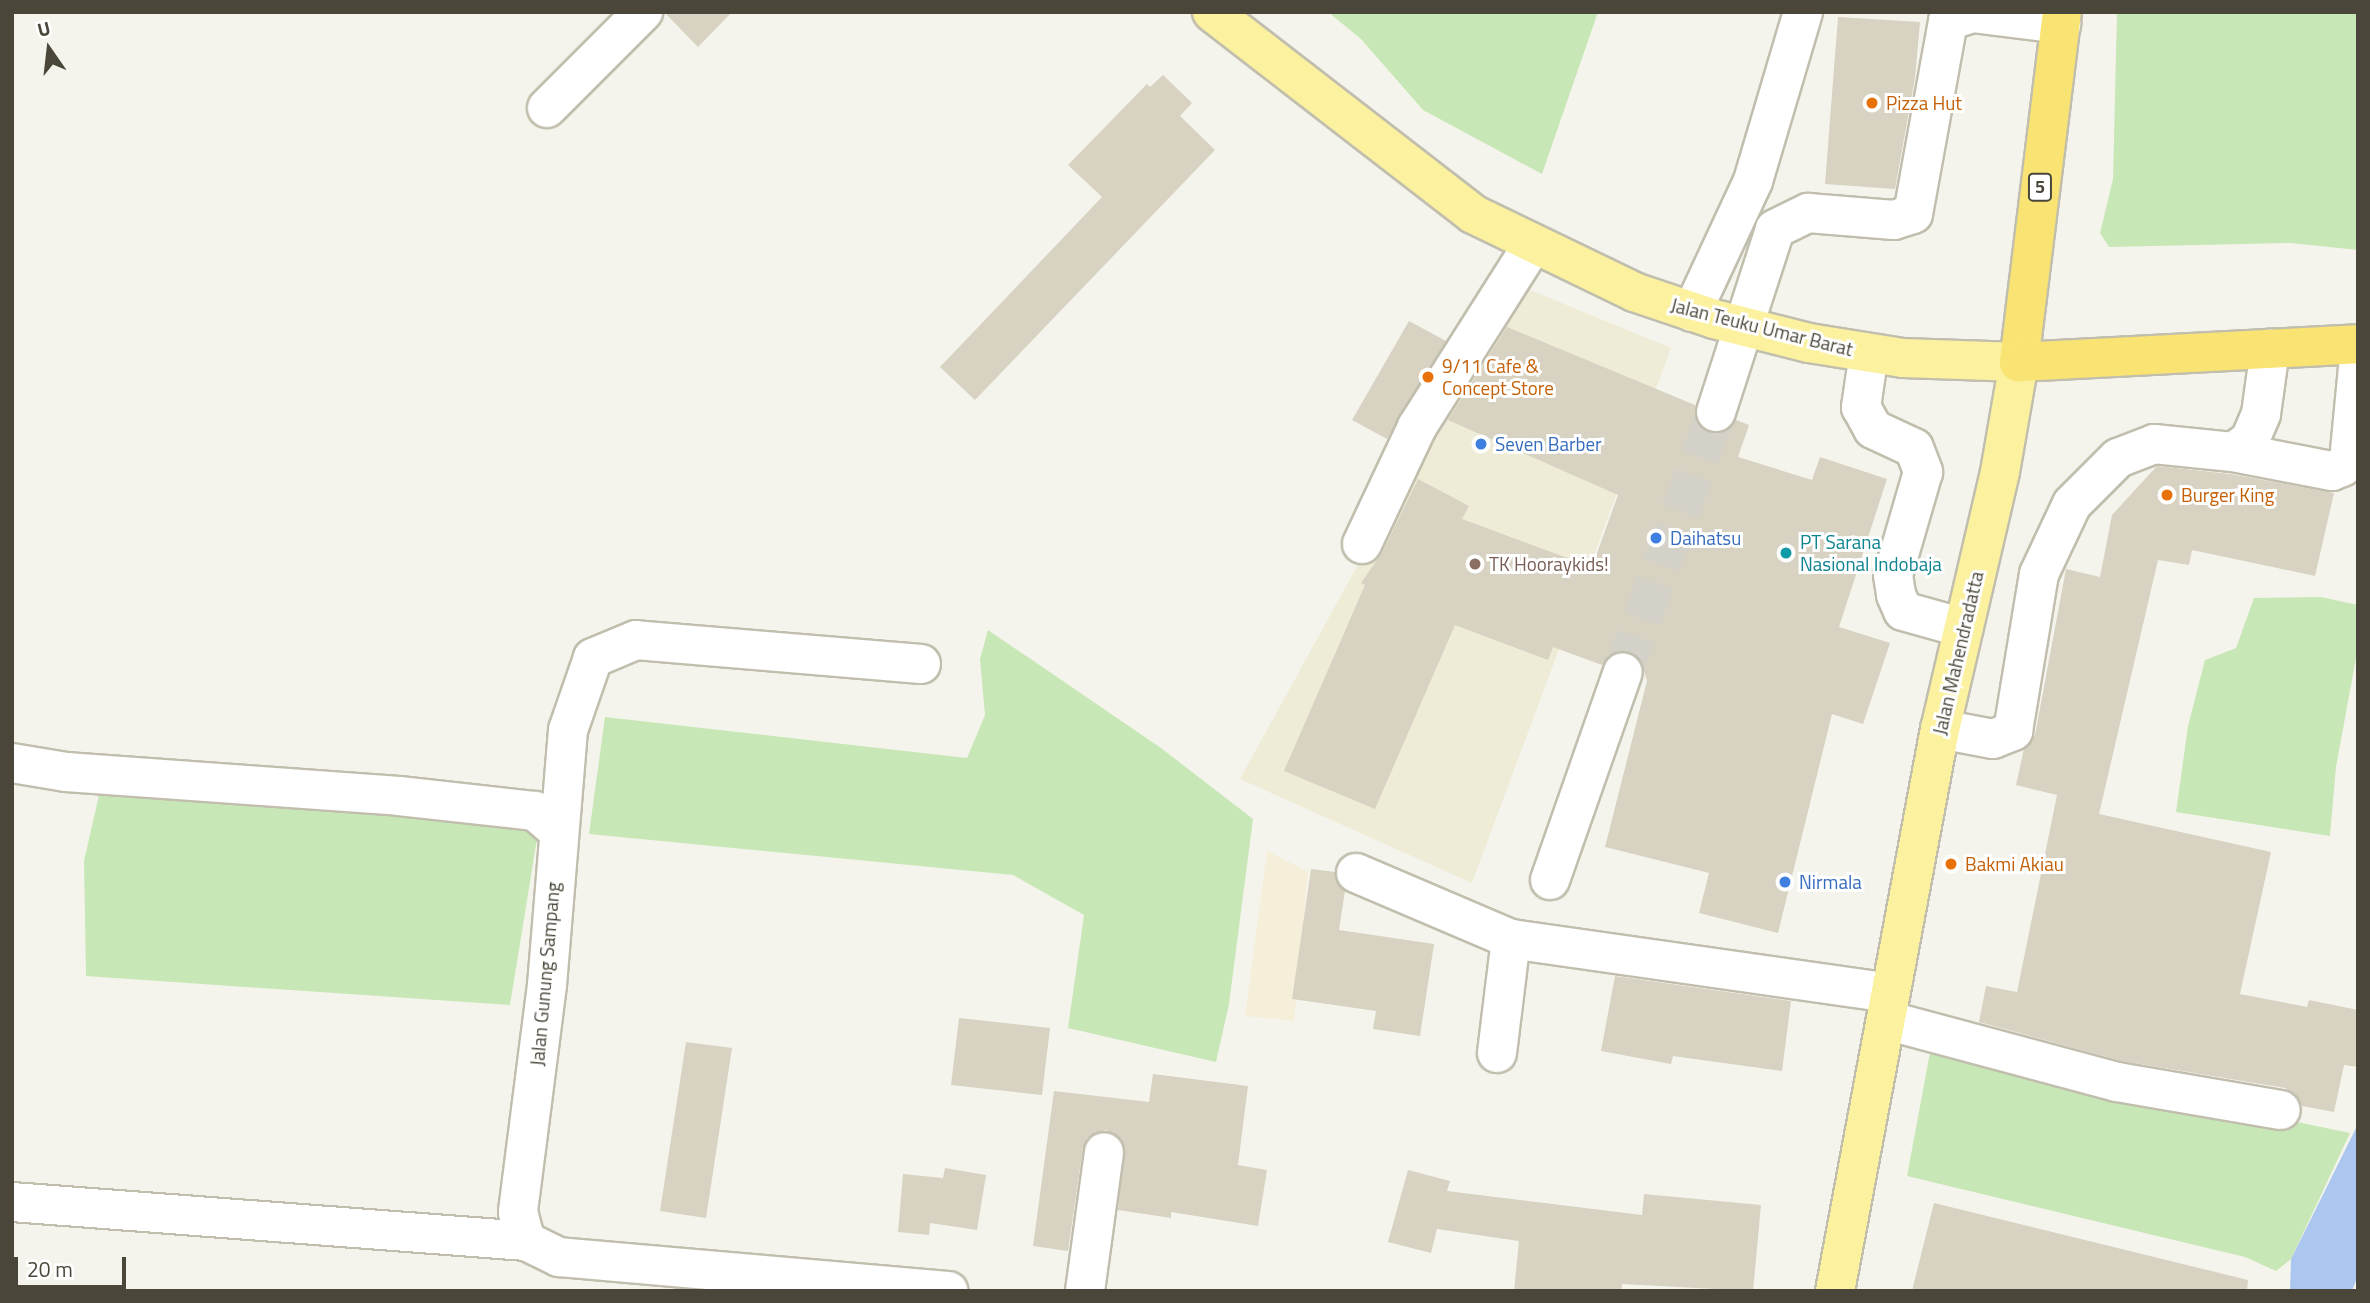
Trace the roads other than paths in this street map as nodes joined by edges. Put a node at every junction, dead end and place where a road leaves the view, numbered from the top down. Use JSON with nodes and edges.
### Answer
{"nodes":[{"id":1,"x":643,"y":12,"type":"edge"},
{"id":2,"x":1212,"y":12,"type":"edge"},
{"id":3,"x":1803,"y":12,"type":"edge"},
{"id":4,"x":2061,"y":18,"type":"edge"},
{"id":5,"x":547,"y":108,"type":"dead end"},
{"id":6,"x":1532,"y":246,"type":"junction"},
{"id":7,"x":1692,"y":312,"type":"junction"},
{"id":8,"x":1745,"y":327,"type":"junction"},
{"id":9,"x":2358,"y":344,"type":"edge"},
{"id":10,"x":2270,"y":349,"type":"junction"},
{"id":11,"x":1868,"y":353,"type":"junction"},
{"id":12,"x":2019,"y":362,"type":"junction"},
{"id":13,"x":2358,"y":367,"type":"edge"},
{"id":14,"x":1716,"y":412,"type":"tunnel mouth"},
{"id":15,"x":2233,"y":452,"type":"junction"},
{"id":16,"x":1362,"y":544,"type":"dead end"},
{"id":17,"x":1964,"y":628,"type":"junction"},
{"id":18,"x":921,"y":664,"type":"dead end"},
{"id":19,"x":1623,"y":672,"type":"tunnel mouth"},
{"id":20,"x":1940,"y":729,"type":"junction"},
{"id":21,"x":12,"y":762,"type":"edge"},
{"id":22,"x":558,"y":831,"type":"junction"},
{"id":23,"x":1356,"y":873,"type":"dead end"},
{"id":24,"x":1550,"y":880,"type":"dead end"},
{"id":25,"x":1511,"y":939,"type":"junction"},
{"id":26,"x":1888,"y":1007,"type":"junction"},
{"id":27,"x":1497,"y":1053,"type":"dead end"},
{"id":28,"x":2281,"y":1110,"type":"dead end"},
{"id":29,"x":1104,"y":1152,"type":"dead end"},
{"id":30,"x":12,"y":1202,"type":"edge"},
{"id":31,"x":526,"y":1241,"type":"junction"},
{"id":32,"x":949,"y":1291,"type":"edge"},
{"id":33,"x":1085,"y":1291,"type":"edge"},
{"id":34,"x":1835,"y":1291,"type":"edge"}],
"edges":[{"from":1,"to":5,"type":"street"},
{"from":2,"to":6,"type":"main road","name":"Jalan Teuku Umar Barat"},
{"from":3,"to":7,"type":"street"},
{"from":4,"to":8,"type":"street"},
{"from":4,"to":12,"type":"highway","name":"Jalan Mahendradatta","number":"5"},
{"from":6,"to":7,"type":"main road","name":"Jalan Teuku Umar Barat"},
{"from":6,"to":16,"type":"street"},
{"from":7,"to":8,"type":"main road","name":"Jalan Teuku Umar Barat"},
{"from":8,"to":11,"type":"main road","name":"Jalan Teuku Umar Barat"},
{"from":8,"to":14,"type":"street"},
{"from":9,"to":10,"type":"highway","name":"Jalan Teuku Umar Barat"},
{"from":10,"to":12,"type":"highway","name":"Jalan Teuku Umar Barat"},
{"from":10,"to":15,"type":"street"},
{"from":11,"to":12,"type":"main road","name":"Jalan Teuku Umar Barat"},
{"from":11,"to":17,"type":"street"},
{"from":12,"to":17,"type":"main road","name":"Jalan Mahendradatta"},
{"from":13,"to":15,"type":"street"},
{"from":15,"to":20,"type":"street"},
{"from":17,"to":20,"type":"main road","name":"Jalan Mahendradatta"},
{"from":18,"to":22,"type":"street","name":"Jalan Gunung Sampang"},
{"from":19,"to":24,"type":"street"},
{"from":20,"to":26,"type":"main road","name":"Jalan Mahendradatta"},
{"from":21,"to":22,"type":"street"},
{"from":22,"to":31,"type":"street","name":"Jalan Gunung Sampang"},
{"from":23,"to":25,"type":"street"},
{"from":25,"to":26,"type":"street"},
{"from":25,"to":27,"type":"street"},
{"from":26,"to":28,"type":"street"},
{"from":26,"to":34,"type":"main road","name":"Jalan Mahendradatta"},
{"from":29,"to":33,"type":"street"},
{"from":30,"to":31,"type":"street"},
{"from":31,"to":32,"type":"street"}]}
